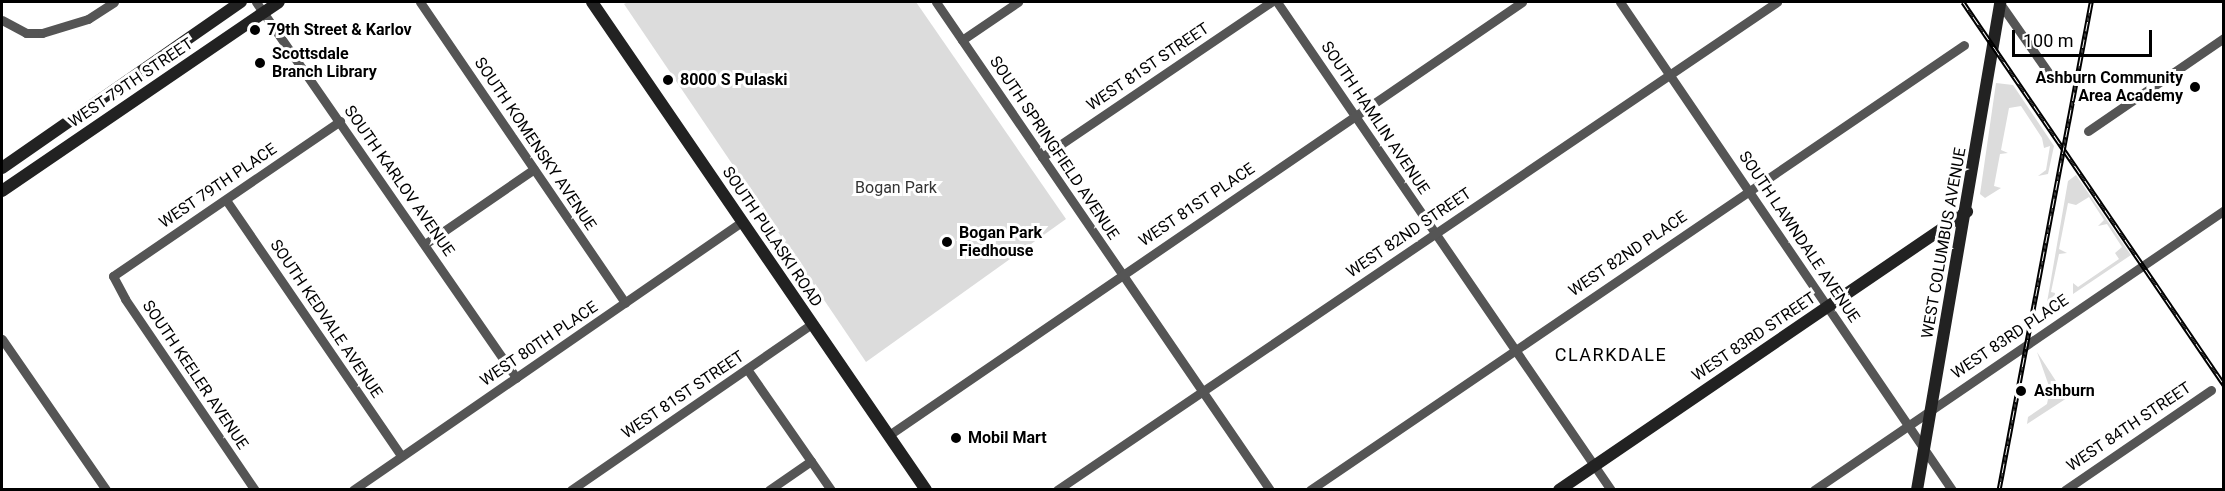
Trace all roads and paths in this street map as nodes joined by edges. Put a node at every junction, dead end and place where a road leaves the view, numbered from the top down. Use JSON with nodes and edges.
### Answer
{"nodes":[{"id":1,"x":114,"y":2,"type":"edge"},
{"id":2,"x":241,"y":2,"type":"edge"},
{"id":3,"x":279,"y":2,"type":"edge"},
{"id":4,"x":420,"y":2,"type":"edge"},
{"id":5,"x":592,"y":2,"type":"edge"},
{"id":6,"x":936,"y":2,"type":"edge"},
{"id":7,"x":1018,"y":2,"type":"edge"},
{"id":8,"x":1271,"y":2,"type":"edge"},
{"id":9,"x":1277,"y":2,"type":"edge"},
{"id":10,"x":1522,"y":2,"type":"edge"},
{"id":11,"x":1620,"y":2,"type":"edge"},
{"id":12,"x":1776,"y":2,"type":"edge"},
{"id":13,"x":1999,"y":2,"type":"edge"},
{"id":14,"x":260,"y":7,"type":"edge"},
{"id":15,"x":2,"y":20,"type":"edge"},
{"id":16,"x":2223,"y":38,"type":"edge"},
{"id":17,"x":962,"y":40,"type":"junction"},
{"id":18,"x":1964,"y":45,"type":"dead end"},
{"id":19,"x":1670,"y":74,"type":"junction"},
{"id":20,"x":2053,"y":79,"type":"dead end"},
{"id":21,"x":1356,"y":116,"type":"junction"},
{"id":22,"x":340,"y":121,"type":"junction"},
{"id":23,"x":2088,"y":131,"type":"dead end"},
{"id":24,"x":1042,"y":157,"type":"junction"},
{"id":25,"x":2,"y":168,"type":"edge"},
{"id":26,"x":534,"y":169,"type":"junction"},
{"id":27,"x":1749,"y":190,"type":"junction"},
{"id":28,"x":2,"y":191,"type":"edge"},
{"id":29,"x":226,"y":200,"type":"junction"},
{"id":30,"x":2223,"y":210,"type":"edge"},
{"id":31,"x":1967,"y":212,"type":"junction"},
{"id":32,"x":742,"y":222,"type":"junction"},
{"id":33,"x":1436,"y":233,"type":"junction"},
{"id":34,"x":425,"y":244,"type":"junction"},
{"id":35,"x":1122,"y":274,"type":"junction"},
{"id":36,"x":109,"y":276,"type":"joint"},
{"id":37,"x":625,"y":303,"type":"junction"},
{"id":38,"x":1828,"y":307,"type":"junction"},
{"id":39,"x":812,"y":324,"type":"junction"},
{"id":40,"x":2,"y":339,"type":"edge"},
{"id":41,"x":1515,"y":350,"type":"junction"},
{"id":42,"x":747,"y":369,"type":"junction"},
{"id":43,"x":516,"y":378,"type":"junction"},
{"id":44,"x":2211,"y":390,"type":"dead end"},
{"id":45,"x":1203,"y":391,"type":"junction"},
{"id":46,"x":1932,"y":409,"type":"junction"},
{"id":47,"x":1909,"y":426,"type":"junction"},
{"id":48,"x":889,"y":435,"type":"junction"},
{"id":49,"x":1925,"y":450,"type":"junction"},
{"id":50,"x":401,"y":456,"type":"junction"},
{"id":51,"x":811,"y":461,"type":"junction"},
{"id":52,"x":1595,"y":465,"type":"junction"},
{"id":53,"x":106,"y":489,"type":"edge"},
{"id":54,"x":255,"y":489,"type":"edge"},
{"id":55,"x":353,"y":489,"type":"edge"},
{"id":56,"x":571,"y":489,"type":"edge"},
{"id":57,"x":769,"y":489,"type":"edge"},
{"id":58,"x":831,"y":489,"type":"edge"},
{"id":59,"x":926,"y":489,"type":"edge"},
{"id":60,"x":1057,"y":489,"type":"edge"},
{"id":61,"x":1270,"y":489,"type":"edge"},
{"id":62,"x":1310,"y":489,"type":"edge"},
{"id":63,"x":1559,"y":489,"type":"edge"},
{"id":64,"x":1611,"y":489,"type":"edge"},
{"id":65,"x":1814,"y":489,"type":"edge"},
{"id":66,"x":1917,"y":489,"type":"edge"},
{"id":67,"x":1952,"y":489,"type":"edge"},
{"id":68,"x":2065,"y":489,"type":"edge"}],
"edges":[{"from":1,"to":15,"type":"street"},
{"from":2,"to":25,"type":"main road","name":"WEST 79TH STREET"},
{"from":3,"to":14,"type":"main road","name":"WEST 79TH STREET"},
{"from":4,"to":26,"type":"street","name":"SOUTH KOMENSKY AVENUE"},
{"from":5,"to":32,"type":"main road","name":"SOUTH PULASKI ROAD"},
{"from":6,"to":17,"type":"street","name":"SOUTH SPRINGFIELD AVENUE"},
{"from":7,"to":17,"type":"street"},
{"from":8,"to":24,"type":"street","name":"WEST 81ST STREET"},
{"from":9,"to":21,"type":"street","name":"SOUTH HAMLIN AVENUE"},
{"from":10,"to":21,"type":"street","name":"WEST 81ST PLACE"},
{"from":11,"to":19,"type":"street","name":"SOUTH LAWNDALE AVENUE"},
{"from":12,"to":19,"type":"street","name":"WEST 82ND STREET"},
{"from":13,"to":20,"type":"street"},
{"from":13,"to":31,"type":"main road","name":"WEST COLUMBUS AVENUE"},
{"from":14,"to":22,"type":"street","name":"SOUTH KARLOV AVENUE"},
{"from":14,"to":28,"type":"main road","name":"WEST 79TH STREET"},
{"from":16,"to":23,"type":"street"},
{"from":17,"to":24,"type":"street","name":"SOUTH SPRINGFIELD AVENUE"},
{"from":18,"to":27,"type":"street","name":"WEST 82ND PLACE"},
{"from":19,"to":27,"type":"street","name":"SOUTH LAWNDALE AVENUE"},
{"from":19,"to":33,"type":"street","name":"WEST 82ND STREET"},
{"from":21,"to":33,"type":"street","name":"SOUTH HAMLIN AVENUE"},
{"from":21,"to":35,"type":"street","name":"WEST 81ST PLACE"},
{"from":22,"to":29,"type":"street","name":"WEST 79TH PLACE"},
{"from":22,"to":34,"type":"street","name":"SOUTH KARLOV AVENUE"},
{"from":24,"to":35,"type":"street","name":"SOUTH SPRINGFIELD AVENUE"},
{"from":26,"to":34,"type":"street"},
{"from":26,"to":37,"type":"street","name":"SOUTH KOMENSKY AVENUE"},
{"from":27,"to":38,"type":"street","name":"SOUTH LAWNDALE AVENUE"},
{"from":27,"to":41,"type":"street","name":"WEST 82ND PLACE"},
{"from":29,"to":36,"type":"street","name":"WEST 79TH PLACE"},
{"from":29,"to":50,"type":"street","name":"SOUTH KEDVALE AVENUE"},
{"from":30,"to":46,"type":"street","name":"WEST 83RD PLACE"},
{"from":31,"to":38,"type":"main road","name":"WEST 83RD STREET"},
{"from":31,"to":46,"type":"main road","name":"WEST COLUMBUS AVENUE"},
{"from":32,"to":37,"type":"street","name":"WEST 80TH PLACE"},
{"from":32,"to":39,"type":"main road","name":"SOUTH PULASKI ROAD"},
{"from":33,"to":41,"type":"street","name":"SOUTH HAMLIN AVENUE"},
{"from":33,"to":45,"type":"street","name":"WEST 82ND STREET"},
{"from":34,"to":43,"type":"street","name":"SOUTH KARLOV AVENUE"},
{"from":35,"to":45,"type":"street","name":"SOUTH SPRINGFIELD AVENUE"},
{"from":35,"to":48,"type":"street","name":"WEST 81ST PLACE"},
{"from":36,"to":54,"type":"street","name":"SOUTH KEELER AVENUE"},
{"from":37,"to":43,"type":"street","name":"WEST 80TH PLACE"},
{"from":38,"to":47,"type":"street","name":"SOUTH LAWNDALE AVENUE"},
{"from":38,"to":52,"type":"main road","name":"WEST 83RD STREET"},
{"from":39,"to":42,"type":"street","name":"WEST 81ST STREET"},
{"from":39,"to":48,"type":"main road","name":"SOUTH PULASKI ROAD"},
{"from":40,"to":53,"type":"street"},
{"from":41,"to":52,"type":"street","name":"SOUTH HAMLIN AVENUE"},
{"from":41,"to":62,"type":"street","name":"WEST 82ND PLACE"},
{"from":42,"to":51,"type":"street"},
{"from":42,"to":56,"type":"street","name":"WEST 81ST STREET"},
{"from":43,"to":50,"type":"street","name":"WEST 80TH PLACE"},
{"from":44,"to":68,"type":"street","name":"WEST 84TH STREET"},
{"from":45,"to":60,"type":"street","name":"WEST 82ND STREET"},
{"from":45,"to":61,"type":"street","name":"SOUTH SPRINGFIELD AVENUE"},
{"from":46,"to":47,"type":"street","name":"WEST 83RD PLACE"},
{"from":46,"to":49,"type":"main road","name":"WEST COLUMBUS AVENUE"},
{"from":47,"to":49,"type":"street","name":"SOUTH LAWNDALE AVENUE"},
{"from":47,"to":65,"type":"street","name":"WEST 83RD PLACE"},
{"from":48,"to":59,"type":"main road","name":"SOUTH PULASKI ROAD"},
{"from":49,"to":66,"type":"main road","name":"WEST COLUMBUS AVENUE"},
{"from":49,"to":67,"type":"street","name":"SOUTH LAWNDALE AVENUE"},
{"from":50,"to":55,"type":"street","name":"WEST 80TH PLACE"},
{"from":51,"to":57,"type":"street"},
{"from":51,"to":58,"type":"street"},
{"from":52,"to":63,"type":"main road","name":"WEST 83RD STREET"},
{"from":52,"to":64,"type":"street","name":"SOUTH HAMLIN AVENUE"}]}
